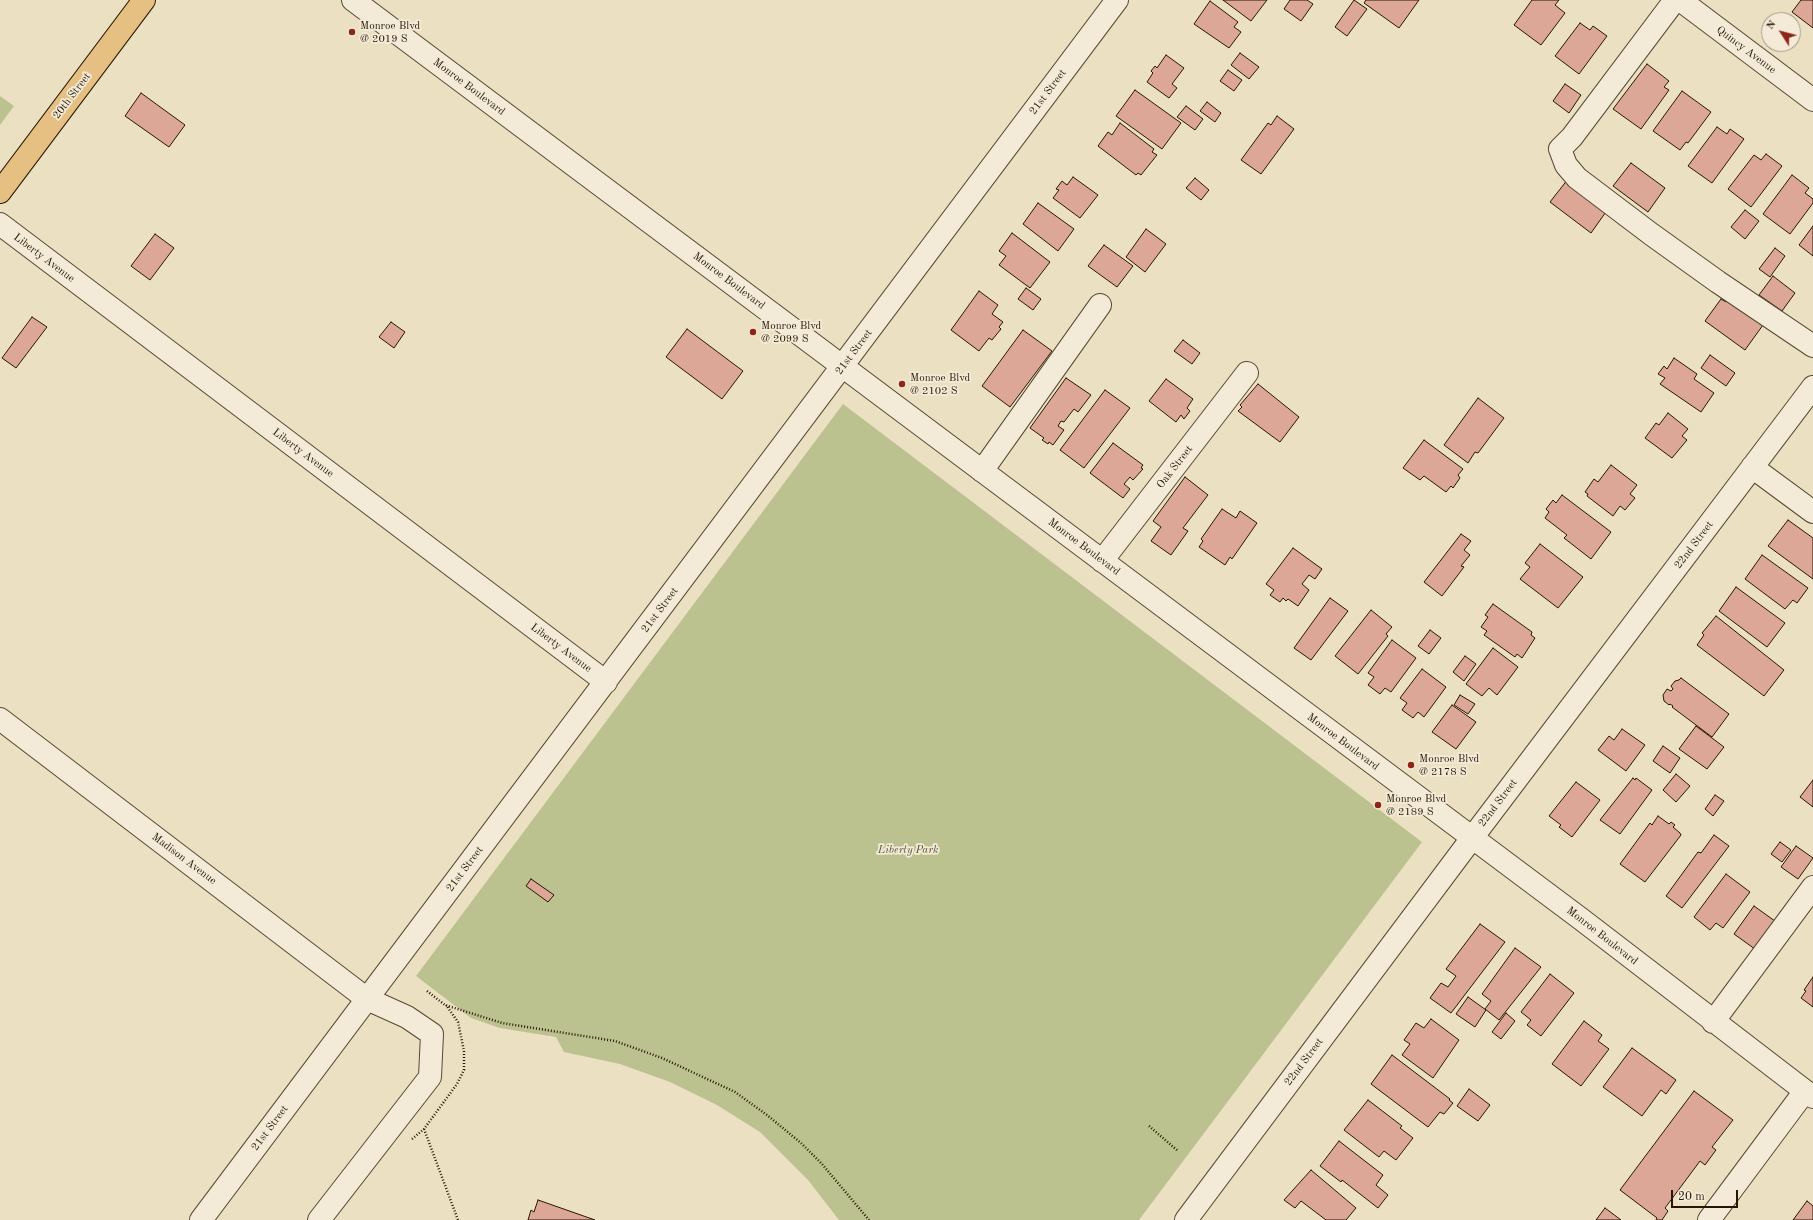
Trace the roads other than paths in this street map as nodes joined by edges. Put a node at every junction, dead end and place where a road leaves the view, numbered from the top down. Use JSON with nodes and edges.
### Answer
{"nodes":[{"id":1,"x":144,"y":0,"type":"edge"},
{"id":2,"x":353,"y":0,"type":"edge"},
{"id":3,"x":1117,"y":0,"type":"edge"},
{"id":4,"x":1675,"y":0,"type":"edge"},
{"id":5,"x":1680,"y":0,"type":"edge"},
{"id":6,"x":1813,"y":100,"type":"edge"},
{"id":7,"x":3,"y":181,"type":"edge"},
{"id":8,"x":0,"y":224,"type":"edge"},
{"id":9,"x":1100,"y":305,"type":"dead end"},
{"id":10,"x":1813,"y":346,"type":"edge"},
{"id":11,"x":843,"y":367,"type":"junction"},
{"id":12,"x":1247,"y":373,"type":"dead end"},
{"id":13,"x":1813,"y":387,"type":"edge"},
{"id":14,"x":1752,"y":467,"type":"junction"},
{"id":15,"x":982,"y":471,"type":"junction"},
{"id":16,"x":1813,"y":512,"type":"edge"},
{"id":17,"x":1102,"y":561,"type":"junction"},
{"id":18,"x":606,"y":682,"type":"junction"},
{"id":19,"x":0,"y":719,"type":"edge"},
{"id":20,"x":1472,"y":838,"type":"junction"},
{"id":21,"x":1813,"y":887,"type":"edge"},
{"id":22,"x":367,"y":999,"type":"junction"},
{"id":23,"x":1713,"y":1022,"type":"junction"},
{"id":24,"x":1809,"y":1094,"type":"edge"},
{"id":25,"x":201,"y":1220,"type":"edge"},
{"id":26,"x":319,"y":1220,"type":"edge"},
{"id":27,"x":1186,"y":1220,"type":"edge"},
{"id":28,"x":1709,"y":1220,"type":"edge"}],
"edges":[{"from":1,"to":7,"type":"main road","name":"20th Street"},
{"from":2,"to":11,"type":"street","name":"Monroe Boulevard"},
{"from":3,"to":11,"type":"street","name":"21st Street"},
{"from":4,"to":10,"type":"street"},
{"from":5,"to":6,"type":"street","name":"Quincy Avenue"},
{"from":8,"to":18,"type":"street","name":"Liberty Avenue"},
{"from":9,"to":15,"type":"street"},
{"from":11,"to":15,"type":"street","name":"Monroe Boulevard"},
{"from":11,"to":18,"type":"street","name":"21st Street"},
{"from":12,"to":17,"type":"street","name":"Oak Street"},
{"from":13,"to":14,"type":"street","name":"22nd Street"},
{"from":14,"to":16,"type":"street"},
{"from":14,"to":20,"type":"street","name":"22nd Street"},
{"from":15,"to":17,"type":"street","name":"Monroe Boulevard"},
{"from":17,"to":20,"type":"street","name":"Monroe Boulevard"},
{"from":18,"to":22,"type":"street","name":"21st Street"},
{"from":19,"to":22,"type":"street","name":"Madison Avenue"},
{"from":20,"to":23,"type":"street","name":"Monroe Boulevard"},
{"from":20,"to":27,"type":"street","name":"22nd Street"},
{"from":21,"to":23,"type":"street"},
{"from":22,"to":25,"type":"street","name":"21st Street"},
{"from":22,"to":26,"type":"street","name":"Madison Avenue"},
{"from":23,"to":24,"type":"street","name":"Monroe Boulevard"},
{"from":24,"to":28,"type":"street"}]}
